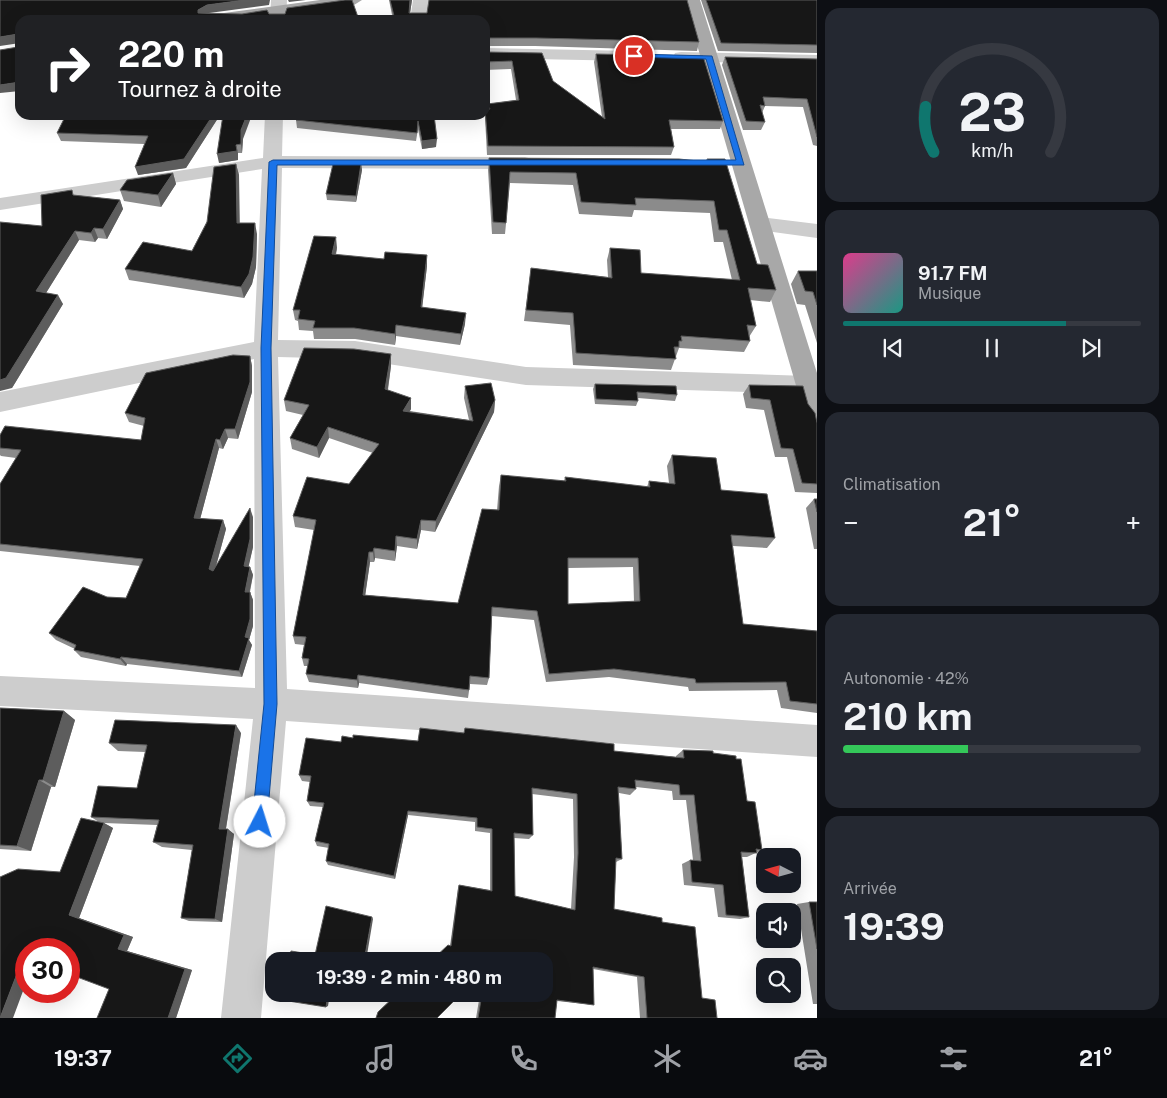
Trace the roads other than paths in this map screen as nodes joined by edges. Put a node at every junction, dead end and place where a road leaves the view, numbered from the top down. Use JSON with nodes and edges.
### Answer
{"nodes":[{"id":1,"x":354,"y":0,"type":"edge"},
{"id":2,"x":421,"y":0,"type":"edge"},
{"id":3,"x":692,"y":0,"type":"edge"},
{"id":4,"x":279,"y":10,"type":"edge"},
{"id":5,"x":244,"y":15,"type":"edge"},
{"id":6,"x":419,"y":15,"type":"edge"},
{"id":7,"x":490,"y":52,"type":"edge"},
{"id":8,"x":709,"y":57,"type":"junction"},
{"id":9,"x":817,"y":60,"type":"edge"},
{"id":10,"x":274,"y":120,"type":"edge"},
{"id":11,"x":273,"y":162,"type":"junction"},
{"id":12,"x":542,"y":162,"type":"edge"},
{"id":13,"x":0,"y":204,"type":"edge"},
{"id":14,"x":760,"y":224,"type":"junction"},
{"id":15,"x":817,"y":231,"type":"edge"},
{"id":16,"x":266,"y":348,"type":"junction"},
{"id":17,"x":808,"y":384,"type":"junction"},
{"id":18,"x":0,"y":402,"type":"edge"},
{"id":19,"x":817,"y":413,"type":"edge"},
{"id":20,"x":0,"y":691,"type":"edge"},
{"id":21,"x":271,"y":704,"type":"junction"},
{"id":22,"x":817,"y":742,"type":"edge"},
{"id":23,"x":241,"y":1018,"type":"edge"}],
"edges":[{"from":1,"to":4,"type":"main road"},
{"from":2,"to":6,"type":"street"},
{"from":3,"to":8,"type":"main road"},
{"from":4,"to":5,"type":"main road"},
{"from":7,"to":8,"type":"street"},
{"from":8,"to":9,"type":"street"},
{"from":8,"to":14,"type":"main road"},
{"from":10,"to":11,"type":"street"},
{"from":11,"to":12,"type":"street"},
{"from":11,"to":13,"type":"street"},
{"from":11,"to":16,"type":"street"},
{"from":14,"to":15,"type":"street"},
{"from":14,"to":17,"type":"main road"},
{"from":16,"to":17,"type":"street"},
{"from":16,"to":18,"type":"street"},
{"from":16,"to":21,"type":"street"},
{"from":17,"to":19,"type":"main road"},
{"from":20,"to":21,"type":"street"},
{"from":21,"to":22,"type":"street"},
{"from":21,"to":23,"type":"street"}]}
